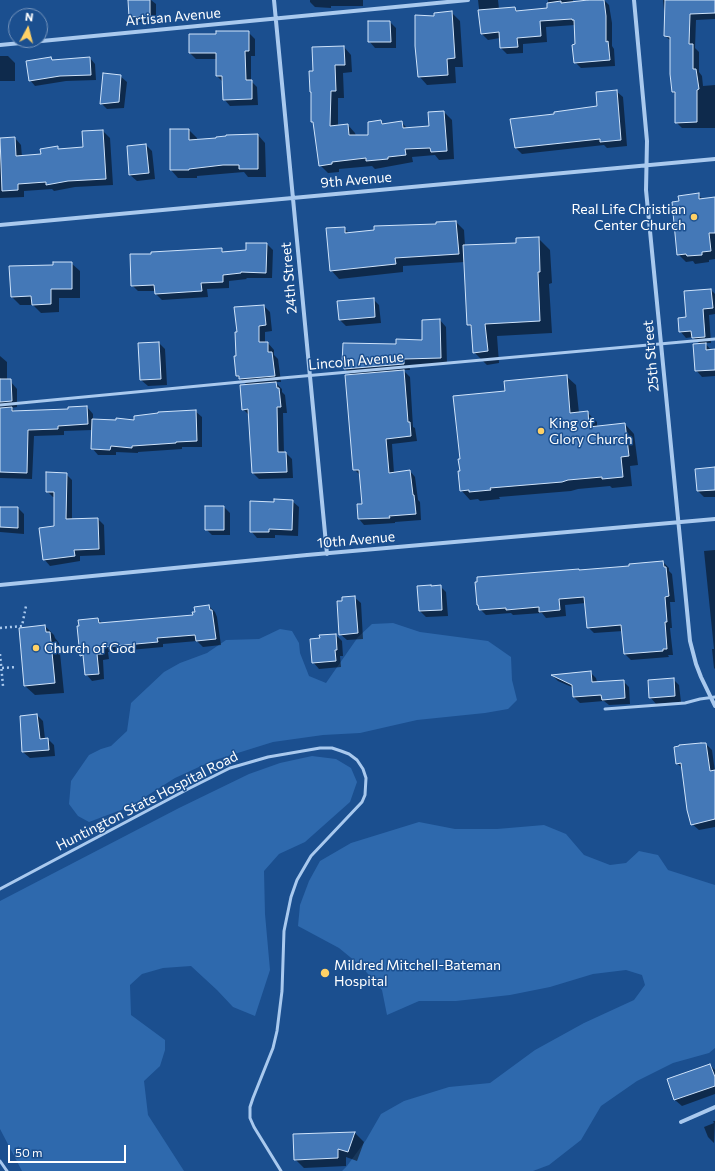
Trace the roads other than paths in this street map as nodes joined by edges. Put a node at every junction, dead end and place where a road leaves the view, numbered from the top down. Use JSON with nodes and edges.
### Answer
{"nodes":[{"id":1,"x":274,"y":0,"type":"edge"},
{"id":2,"x":468,"y":0,"type":"edge"},
{"id":3,"x":634,"y":0,"type":"edge"},
{"id":4,"x":276,"y":19,"type":"junction"},
{"id":5,"x":0,"y":45,"type":"edge"},
{"id":6,"x":715,"y":159,"type":"edge"},
{"id":7,"x":646,"y":166,"type":"junction"},
{"id":8,"x":293,"y":197,"type":"junction"},
{"id":9,"x":0,"y":225,"type":"edge"},
{"id":10,"x":715,"y":339,"type":"edge"},
{"id":11,"x":661,"y":344,"type":"junction"},
{"id":12,"x":309,"y":376,"type":"junction"},
{"id":13,"x":0,"y":405,"type":"edge"},
{"id":14,"x":715,"y":519,"type":"edge"},
{"id":15,"x":678,"y":523,"type":"junction"},
{"id":16,"x":327,"y":554,"type":"junction"},
{"id":17,"x":0,"y":585,"type":"edge"},
{"id":18,"x":713,"y":697,"type":"edge"},
{"id":19,"x":715,"y":706,"type":"edge"},
{"id":20,"x":605,"y":709,"type":"dead end"},
{"id":21,"x":0,"y":889,"type":"edge"},
{"id":22,"x":715,"y":1107,"type":"edge"},
{"id":23,"x":681,"y":1122,"type":"dead end"},
{"id":24,"x":0,"y":1161,"type":"edge"},
{"id":25,"x":7,"y":1171,"type":"edge"},
{"id":26,"x":281,"y":1171,"type":"edge"}],
"edges":[{"from":1,"to":4,"type":"street","name":"24th Street"},
{"from":2,"to":4,"type":"street","name":"Artisan Avenue"},
{"from":3,"to":7,"type":"street","name":"25th Street"},
{"from":4,"to":5,"type":"street","name":"Artisan Avenue"},
{"from":4,"to":8,"type":"street","name":"24th Street"},
{"from":6,"to":7,"type":"street","name":"9th Avenue"},
{"from":7,"to":8,"type":"street","name":"9th Avenue"},
{"from":7,"to":11,"type":"street","name":"25th Street"},
{"from":8,"to":9,"type":"street","name":"9th Avenue"},
{"from":8,"to":12,"type":"street","name":"24th Street"},
{"from":10,"to":11,"type":"lane","name":"Lincoln Avenue"},
{"from":11,"to":12,"type":"lane","name":"Lincoln Avenue"},
{"from":11,"to":15,"type":"street","name":"25th Street"},
{"from":12,"to":13,"type":"lane","name":"Lincoln Avenue"},
{"from":12,"to":16,"type":"street","name":"24th Street"},
{"from":14,"to":15,"type":"street","name":"10th Avenue"},
{"from":15,"to":16,"type":"street","name":"10th Avenue"},
{"from":15,"to":18,"type":"street","name":"25th Street"},
{"from":16,"to":17,"type":"street","name":"10th Avenue"},
{"from":18,"to":19,"type":"street","name":"25th Street"},
{"from":18,"to":20,"type":"lane"},
{"from":21,"to":26,"type":"lane","name":"Huntington State Hospital Road"},
{"from":22,"to":23,"type":"street"},
{"from":24,"to":25,"type":"lane"}]}
